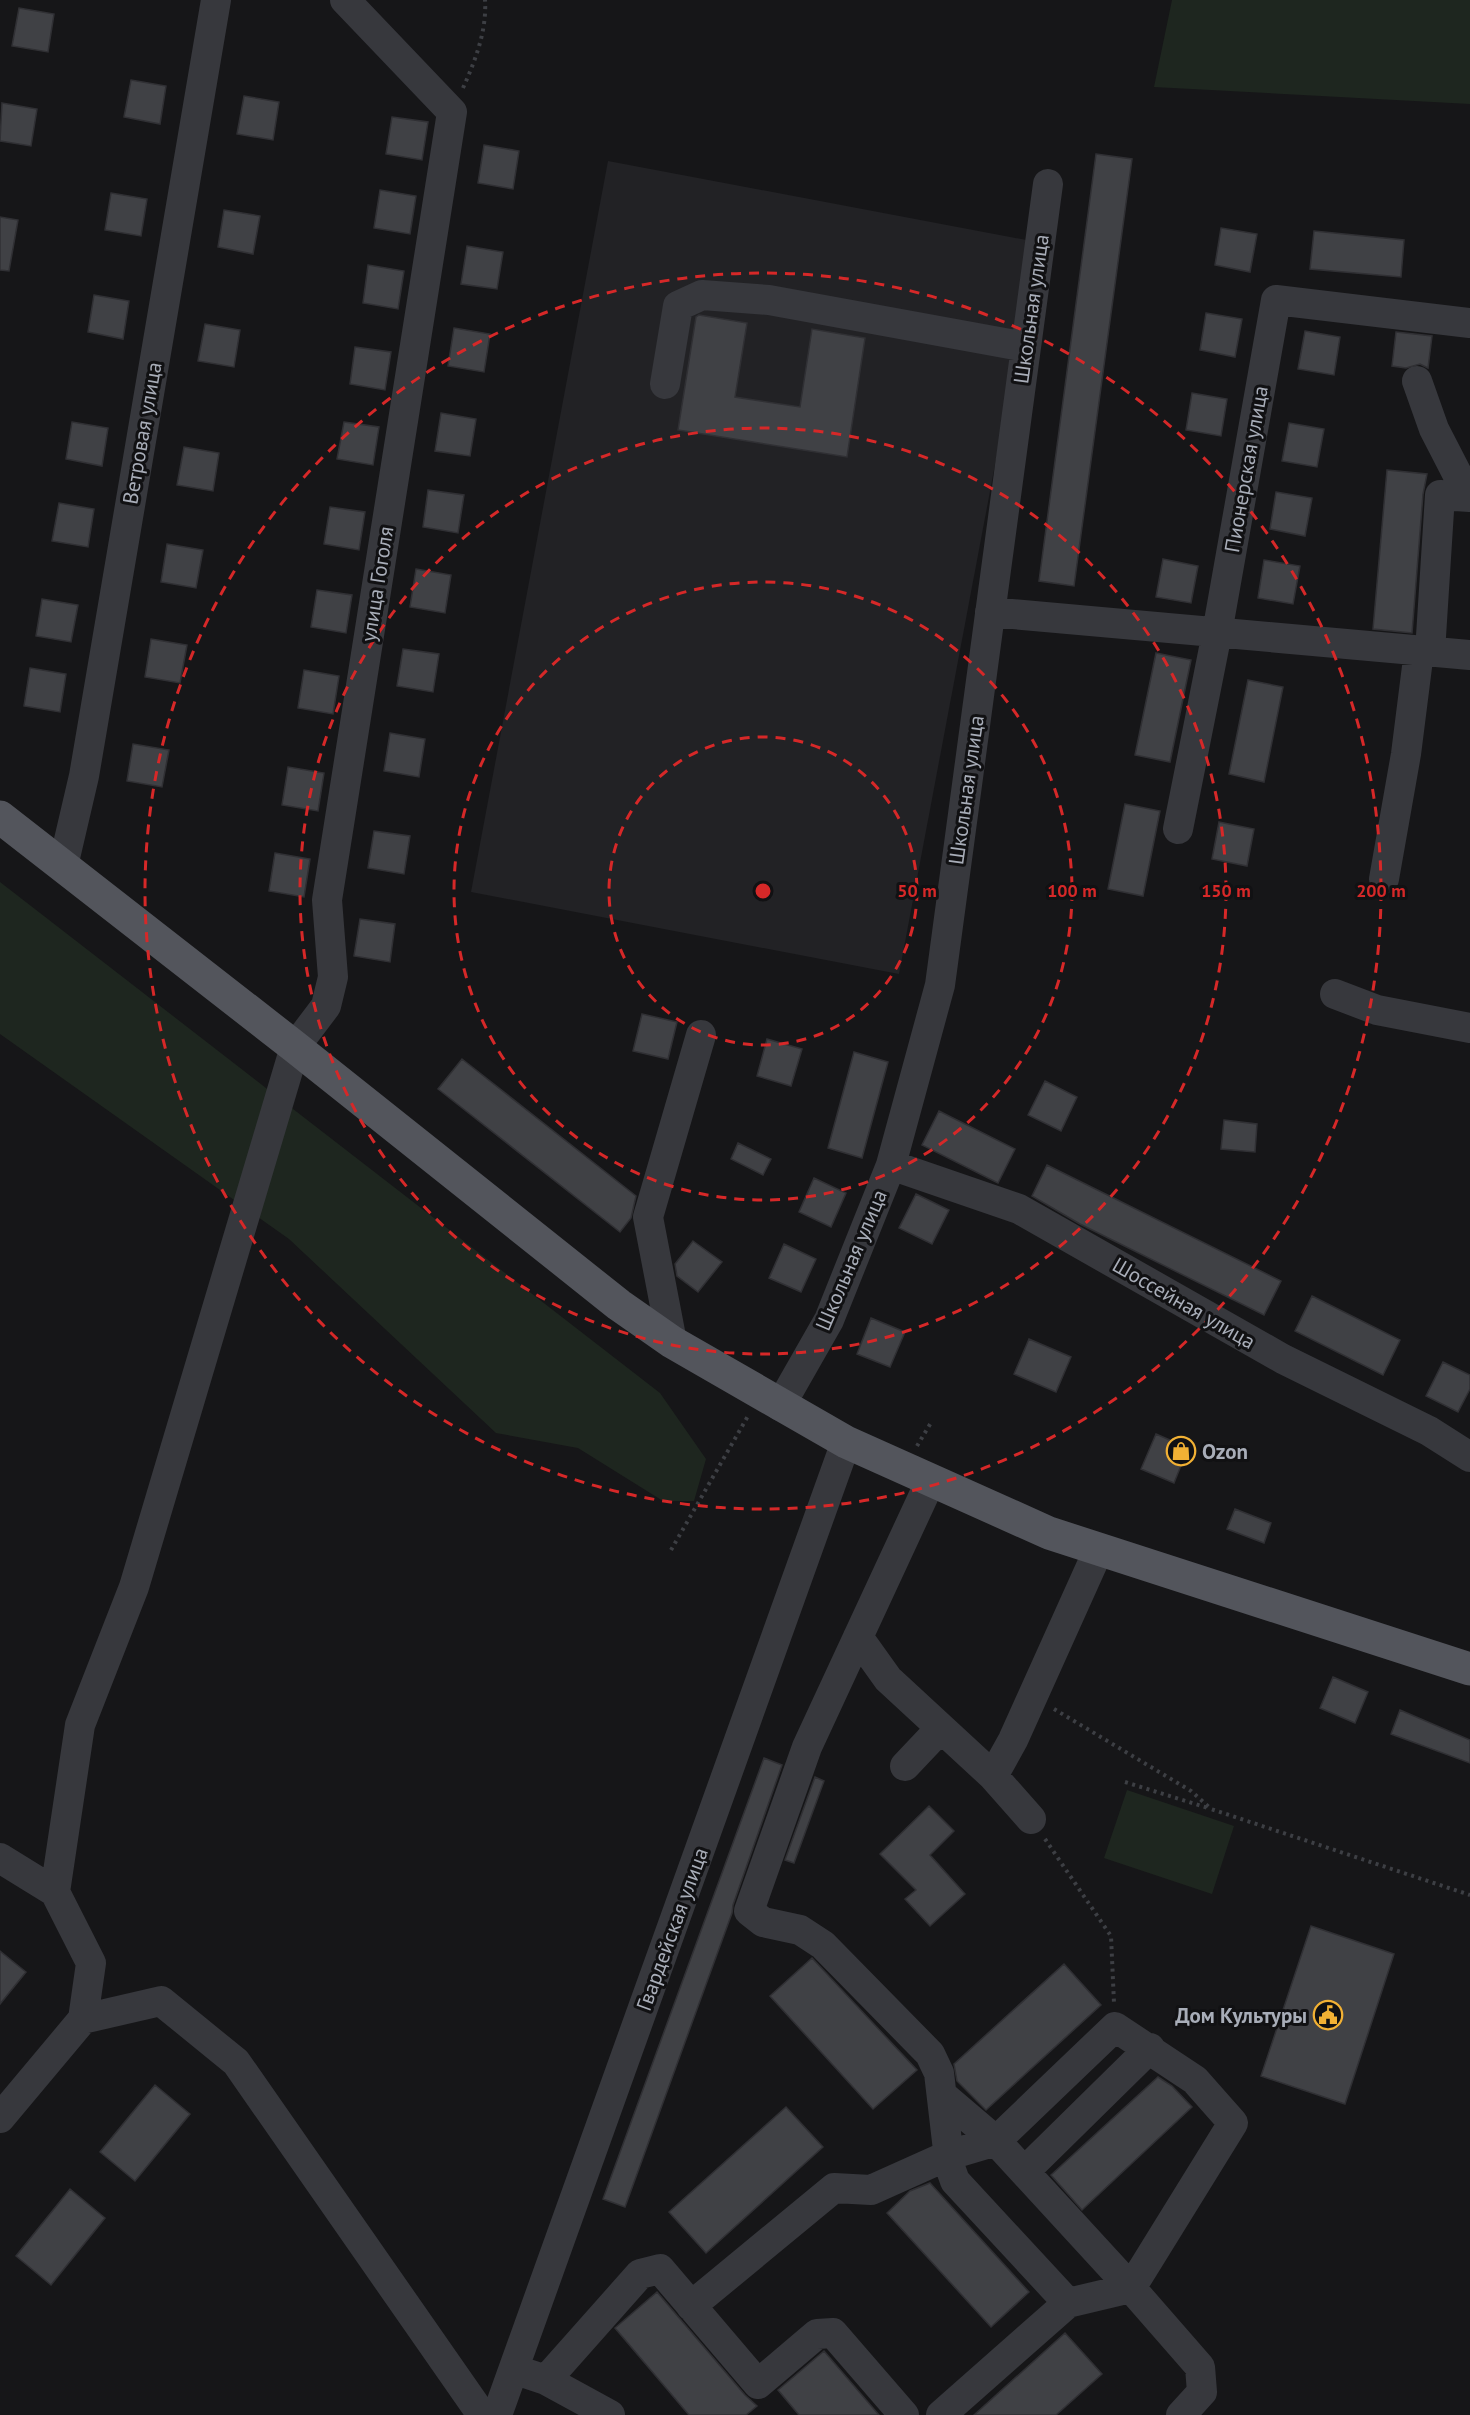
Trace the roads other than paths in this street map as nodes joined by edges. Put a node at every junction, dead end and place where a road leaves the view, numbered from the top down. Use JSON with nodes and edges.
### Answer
{"nodes":[{"id":1,"x":216,"y":0,"type":"edge"},
{"id":2,"x":345,"y":0,"type":"edge"},
{"id":3,"x":1048,"y":184,"type":"dead end"},
{"id":4,"x":1470,"y":323,"type":"edge"},
{"id":5,"x":1026,"y":347,"type":"junction"},
{"id":6,"x":1417,"y":381,"type":"dead end"},
{"id":7,"x":665,"y":384,"type":"dead end"},
{"id":8,"x":1469,"y":497,"type":"edge"},
{"id":9,"x":990,"y":612,"type":"junction"},
{"id":10,"x":1217,"y":633,"type":"junction"},
{"id":11,"x":1425,"y":651,"type":"junction"},
{"id":12,"x":1470,"y":655,"type":"edge"},
{"id":13,"x":0,"y":817,"type":"edge"},
{"id":14,"x":1178,"y":829,"type":"dead end"},
{"id":15,"x":63,"y":866,"type":"junction"},
{"id":16,"x":1384,"y":879,"type":"dead end"},
{"id":17,"x":1335,"y":994,"type":"dead end"},
{"id":18,"x":1470,"y":1028,"type":"edge"},
{"id":19,"x":701,"y":1035,"type":"dead end"},
{"id":20,"x":295,"y":1047,"type":"junction"},
{"id":21,"x":891,"y":1165,"type":"junction"},
{"id":22,"x":672,"y":1342,"type":"junction"},
{"id":23,"x":771,"y":1400,"type":"junction"},
{"id":24,"x":846,"y":1442,"type":"junction"},
{"id":25,"x":1470,"y":1457,"type":"edge"},
{"id":26,"x":930,"y":1482,"type":"junction"},
{"id":27,"x":1099,"y":1549,"type":"junction"},
{"id":28,"x":858,"y":1637,"type":"junction"},
{"id":29,"x":1470,"y":1669,"type":"edge"},
{"id":30,"x":940,"y":1728,"type":"junction"},
{"id":31,"x":905,"y":1766,"type":"dead end"},
{"id":32,"x":993,"y":1776,"type":"junction"},
{"id":33,"x":1031,"y":1819,"type":"road end"},
{"id":34,"x":0,"y":1858,"type":"edge"},
{"id":35,"x":55,"y":1892,"type":"junction"},
{"id":36,"x":83,"y":2019,"type":"junction"},
{"id":37,"x":1150,"y":2048,"type":"junction"},
{"id":38,"x":942,"y":2094,"type":"junction"},
{"id":39,"x":0,"y":2118,"type":"edge"},
{"id":40,"x":996,"y":2141,"type":"junction"},
{"id":41,"x":949,"y":2155,"type":"junction"},
{"id":42,"x":1025,"y":2171,"type":"junction"},
{"id":43,"x":1131,"y":2288,"type":"junction"},
{"id":44,"x":1068,"y":2303,"type":"junction"},
{"id":45,"x":691,"y":2306,"type":"junction"},
{"id":46,"x":514,"y":2369,"type":"junction"},
{"id":47,"x":546,"y":2380,"type":"junction"},
{"id":48,"x":482,"y":2415,"type":"edge"},
{"id":49,"x":497,"y":2415,"type":"edge"},
{"id":50,"x":610,"y":2415,"type":"edge"},
{"id":51,"x":904,"y":2415,"type":"edge"},
{"id":52,"x":941,"y":2415,"type":"edge"},
{"id":53,"x":1181,"y":2415,"type":"edge"}],
"edges":[{"from":1,"to":15,"type":"street","name":"Ветровая улица"},
{"from":2,"to":20,"type":"street","name":"улица Гоголя"},
{"from":3,"to":5,"type":"street","name":"Школьная улица"},
{"from":4,"to":10,"type":"street","name":"Пионерская улица"},
{"from":5,"to":7,"type":"street"},
{"from":5,"to":9,"type":"street","name":"Школьная улица"},
{"from":6,"to":8,"type":"street"},
{"from":8,"to":11,"type":"street"},
{"from":9,"to":10,"type":"street"},
{"from":9,"to":21,"type":"street","name":"Школьная улица"},
{"from":10,"to":11,"type":"street"},
{"from":10,"to":14,"type":"street","name":"Пионерская улица"},
{"from":11,"to":12,"type":"street"},
{"from":11,"to":16,"type":"street"},
{"from":13,"to":15,"type":"main road"},
{"from":15,"to":20,"type":"main road"},
{"from":17,"to":18,"type":"street"},
{"from":19,"to":22,"type":"street"},
{"from":20,"to":22,"type":"main road"},
{"from":20,"to":35,"type":"street"},
{"from":21,"to":23,"type":"street","name":"Школьная улица"},
{"from":21,"to":25,"type":"street","name":"Шоссейная улица"},
{"from":22,"to":23,"type":"main road"},
{"from":23,"to":24,"type":"main road"},
{"from":24,"to":26,"type":"main road"},
{"from":24,"to":46,"type":"street","name":"Гвардейская улица"},
{"from":26,"to":27,"type":"main road"},
{"from":26,"to":28,"type":"street"},
{"from":27,"to":29,"type":"main road"},
{"from":27,"to":32,"type":"street"},
{"from":28,"to":30,"type":"street"},
{"from":28,"to":38,"type":"street"},
{"from":30,"to":31,"type":"street"},
{"from":30,"to":32,"type":"street"},
{"from":32,"to":33,"type":"street"},
{"from":34,"to":35,"type":"street"},
{"from":35,"to":36,"type":"street"},
{"from":36,"to":39,"type":"street"},
{"from":36,"to":48,"type":"street"},
{"from":37,"to":40,"type":"street"},
{"from":37,"to":42,"type":"street"},
{"from":37,"to":43,"type":"street"},
{"from":38,"to":40,"type":"street"},
{"from":38,"to":41,"type":"street"},
{"from":40,"to":41,"type":"street"},
{"from":40,"to":42,"type":"street"},
{"from":41,"to":44,"type":"street"},
{"from":41,"to":45,"type":"street"},
{"from":42,"to":43,"type":"street"},
{"from":43,"to":44,"type":"street"},
{"from":43,"to":53,"type":"street"},
{"from":44,"to":52,"type":"street"},
{"from":45,"to":47,"type":"street"},
{"from":45,"to":51,"type":"street"},
{"from":46,"to":47,"type":"street"},
{"from":46,"to":49,"type":"street","name":"Гвардейская улица"},
{"from":47,"to":50,"type":"street"}]}
